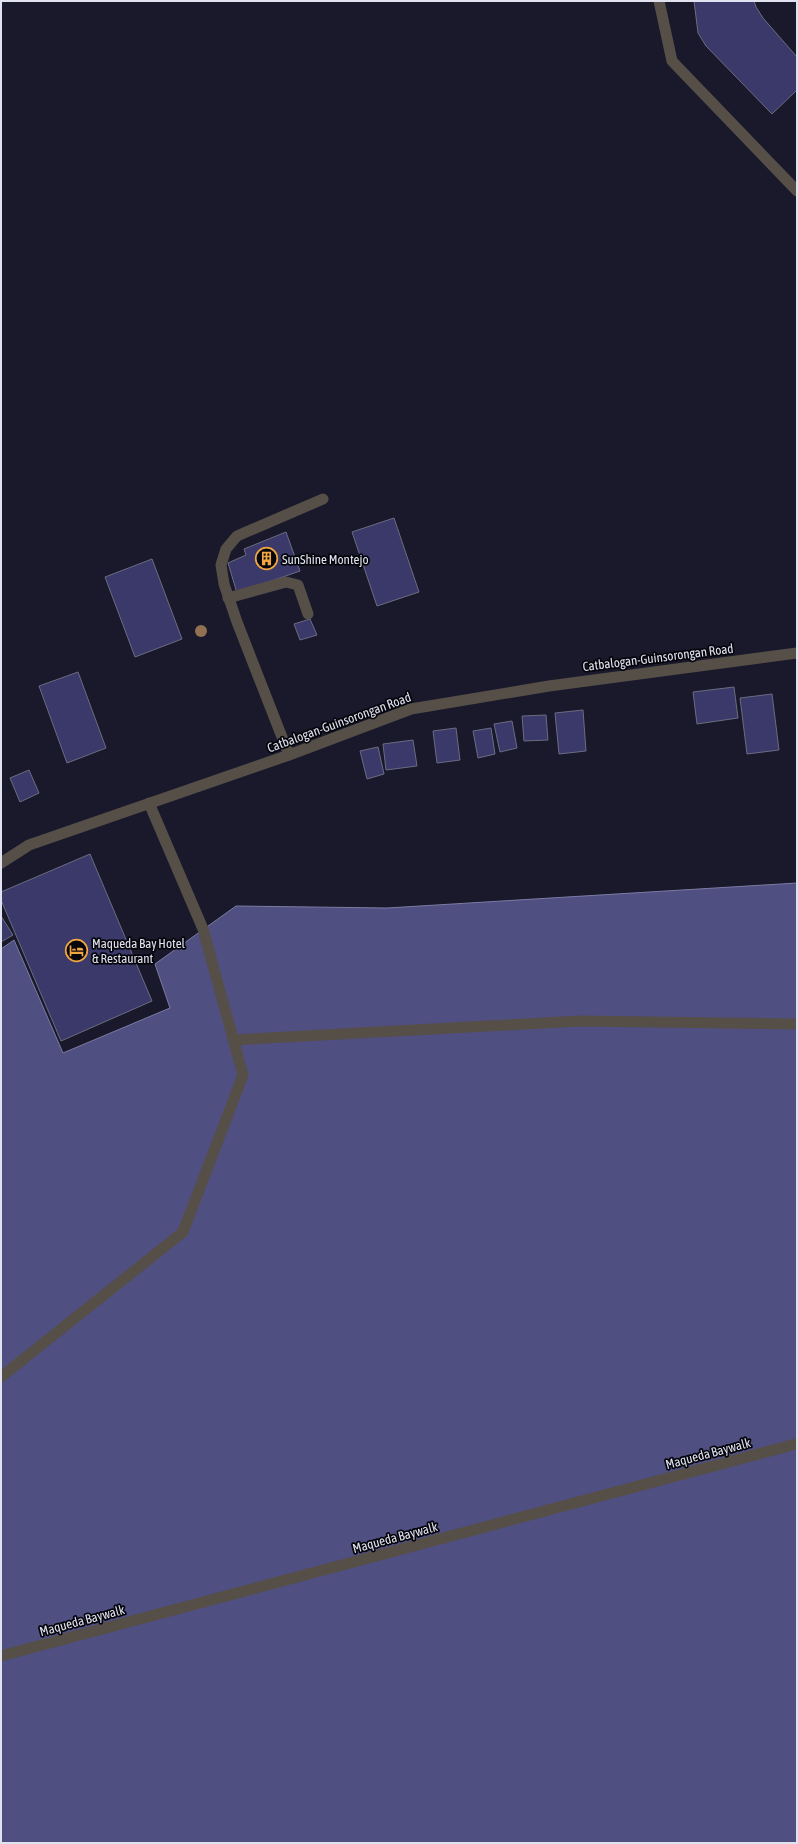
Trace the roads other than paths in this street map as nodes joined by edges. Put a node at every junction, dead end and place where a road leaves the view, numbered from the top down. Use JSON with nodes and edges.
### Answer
{"nodes":[{"id":1,"x":659,"y":1,"type":"edge"},
{"id":2,"x":797,"y":191,"type":"edge"},
{"id":3,"x":323,"y":499,"type":"dead end"},
{"id":4,"x":228,"y":598,"type":"junction"},
{"id":5,"x":308,"y":614,"type":"dead end"},
{"id":6,"x":797,"y":653,"type":"edge"},
{"id":7,"x":289,"y":755,"type":"junction"},
{"id":8,"x":149,"y":803,"type":"junction"},
{"id":9,"x":1,"y":863,"type":"edge"},
{"id":10,"x":797,"y":1024,"type":"edge"},
{"id":11,"x":234,"y":1040,"type":"junction"},
{"id":12,"x":1,"y":1377,"type":"edge"},
{"id":13,"x":796,"y":1444,"type":"edge"},
{"id":14,"x":1,"y":1656,"type":"edge"}],
"edges":[{"from":1,"to":2,"type":"street"},
{"from":3,"to":4,"type":"street"},
{"from":4,"to":5,"type":"street"},
{"from":4,"to":7,"type":"street"},
{"from":6,"to":7,"type":"street","name":"Catbalogan-Guinsorongan Road"},
{"from":7,"to":8,"type":"street","name":"Catbalogan-Guinsorongan Road"},
{"from":8,"to":9,"type":"street","name":"Catbalogan-Guinsorongan Road"},
{"from":8,"to":11,"type":"street"},
{"from":10,"to":11,"type":"street"},
{"from":11,"to":12,"type":"street"},
{"from":13,"to":14,"type":"street","name":"Maqueda Baywalk"}]}
